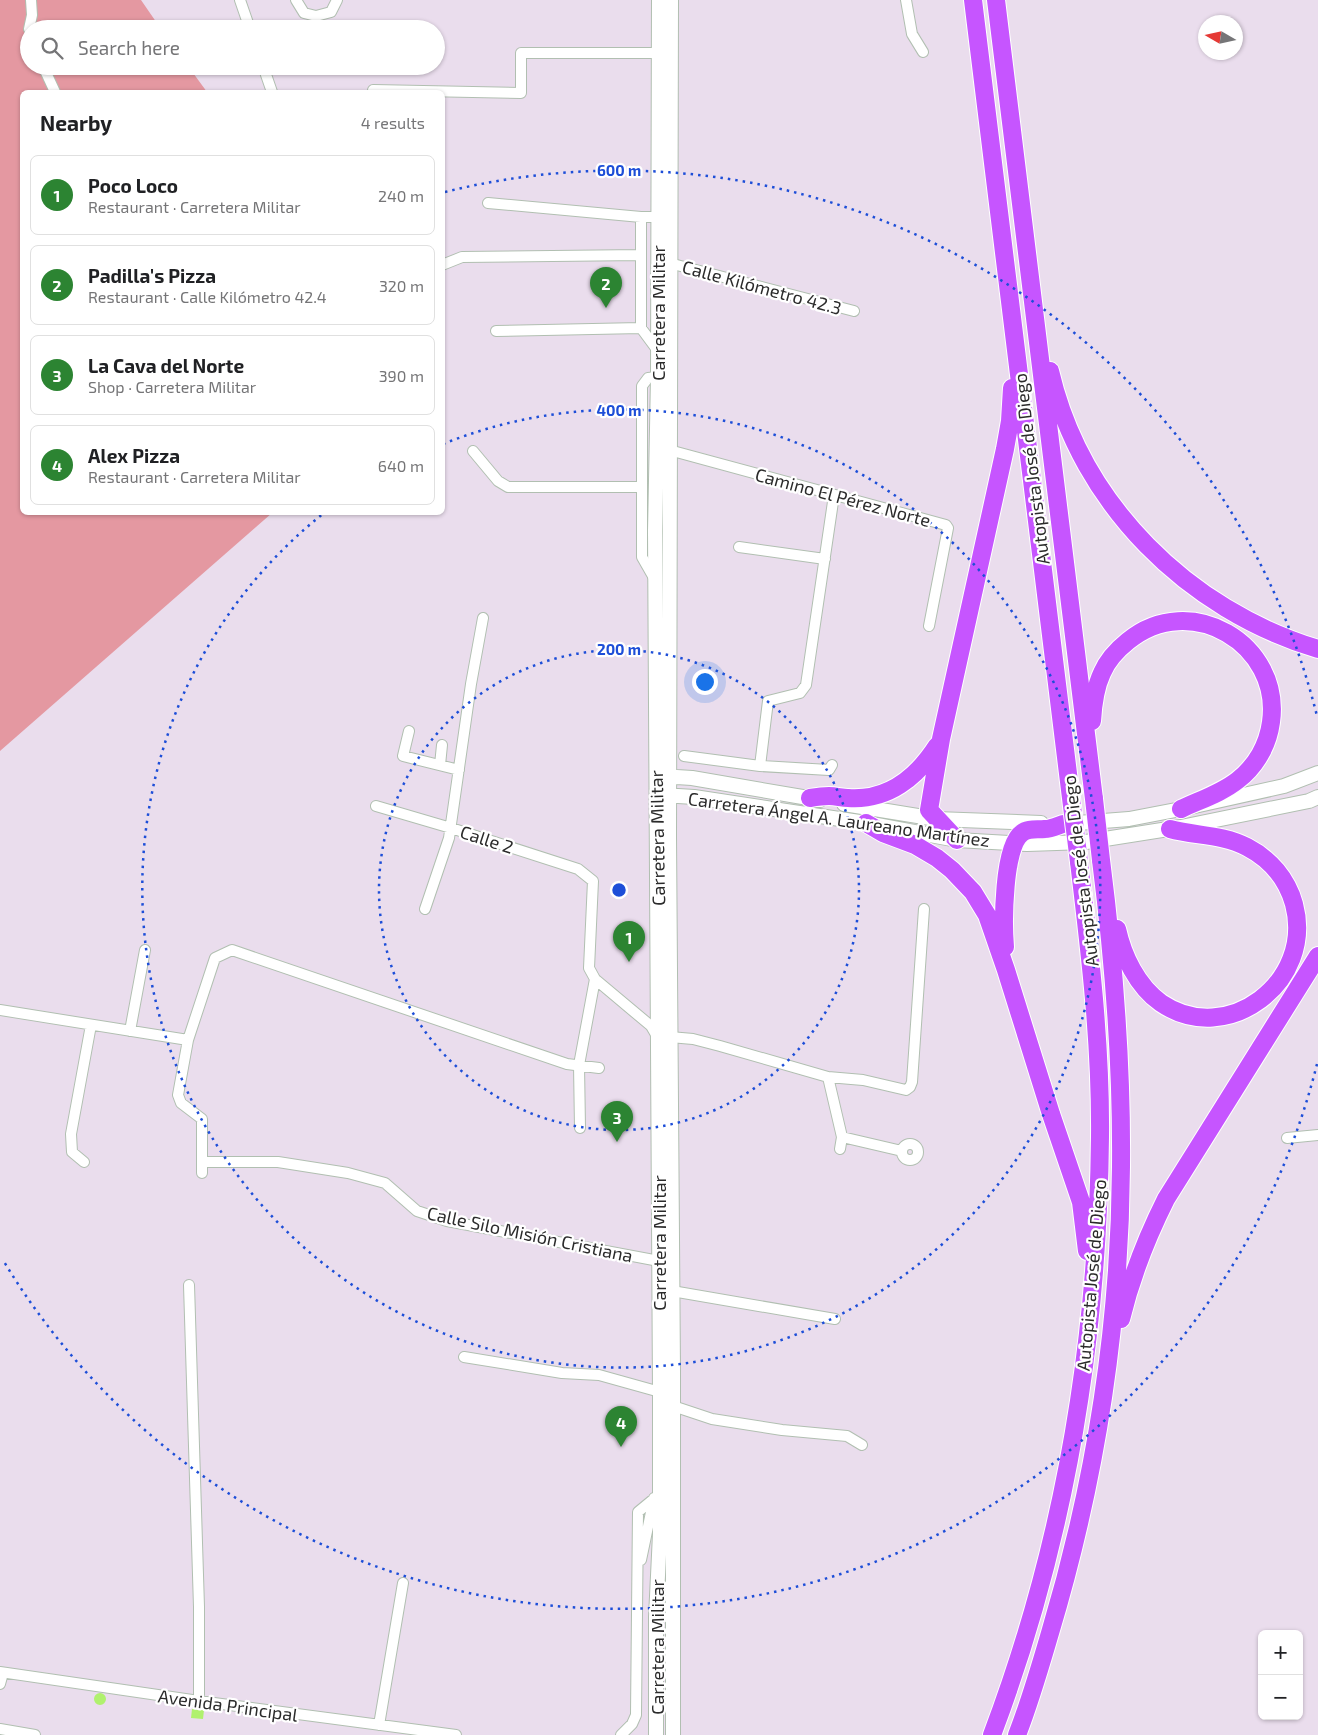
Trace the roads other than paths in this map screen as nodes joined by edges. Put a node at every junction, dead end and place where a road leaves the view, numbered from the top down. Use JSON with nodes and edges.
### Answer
{"nodes":[{"id":1,"x":31,"y":0,"type":"edge"},
{"id":2,"x":240,"y":0,"type":"edge"},
{"id":3,"x":296,"y":0,"type":"edge"},
{"id":4,"x":337,"y":0,"type":"edge"},
{"id":5,"x":659,"y":0,"type":"edge"},
{"id":6,"x":671,"y":0,"type":"edge"},
{"id":7,"x":906,"y":0,"type":"edge"},
{"id":8,"x":973,"y":0,"type":"edge"},
{"id":9,"x":996,"y":0,"type":"edge"},
{"id":10,"x":31,"y":20,"type":"edge"},
{"id":11,"x":247,"y":20,"type":"edge"},
{"id":12,"x":923,"y":52,"type":"dead end"},
{"id":13,"x":658,"y":53,"type":"junction"},
{"id":14,"x":47,"y":75,"type":"edge"},
{"id":15,"x":265,"y":75,"type":"edge"},
{"id":16,"x":54,"y":90,"type":"edge"},
{"id":17,"x":271,"y":90,"type":"edge"},
{"id":18,"x":445,"y":91,"type":"edge"},
{"id":19,"x":488,"y":203,"type":"dead end"},
{"id":20,"x":641,"y":217,"type":"junction"},
{"id":21,"x":658,"y":217,"type":"junction"},
{"id":22,"x":641,"y":255,"type":"junction"},
{"id":23,"x":445,"y":263,"type":"edge"},
{"id":24,"x":669,"y":263,"type":"junction"},
{"id":25,"x":854,"y":311,"type":"dead end"},
{"id":26,"x":1036,"y":326,"type":"junction"},
{"id":27,"x":640,"y":328,"type":"junction"},
{"id":28,"x":496,"y":331,"type":"dead end"},
{"id":29,"x":1014,"y":338,"type":"junction"},
{"id":30,"x":658,"y":351,"type":"junction"},
{"id":31,"x":658,"y":378,"type":"junction"},
{"id":32,"x":669,"y":450,"type":"junction"},
{"id":33,"x":473,"y":451,"type":"dead end"},
{"id":34,"x":642,"y":487,"type":"junction"},
{"id":35,"x":834,"y":495,"type":"junction"},
{"id":36,"x":739,"y":547,"type":"dead end"},
{"id":37,"x":825,"y":559,"type":"junction"},
{"id":38,"x":655,"y":579,"type":"junction"},
{"id":39,"x":483,"y":618,"type":"dead end"},
{"id":40,"x":929,"y":626,"type":"dead end"},
{"id":41,"x":1318,"y":649,"type":"edge"},
{"id":42,"x":410,"y":731,"type":"dead end"},
{"id":43,"x":941,"y":739,"type":"junction"},
{"id":44,"x":442,"y":745,"type":"dead end"},
{"id":45,"x":684,"y":756,"type":"dead end"},
{"id":46,"x":1090,"y":761,"type":"junction"},
{"id":47,"x":832,"y":764,"type":"dead end"},
{"id":48,"x":440,"y":765,"type":"junction"},
{"id":49,"x":760,"y":766,"type":"junction"},
{"id":50,"x":459,"y":770,"type":"junction"},
{"id":51,"x":1318,"y":773,"type":"edge"},
{"id":52,"x":663,"y":776,"type":"junction"},
{"id":53,"x":663,"y":795,"type":"junction"},
{"id":54,"x":1318,"y":797,"type":"edge"},
{"id":55,"x":810,"y":798,"type":"junction"},
{"id":56,"x":376,"y":806,"type":"dead end"},
{"id":57,"x":1181,"y":809,"type":"junction"},
{"id":58,"x":936,"y":819,"type":"junction"},
{"id":59,"x":866,"y":824,"type":"junction"},
{"id":60,"x":1064,"y":824,"type":"junction"},
{"id":61,"x":451,"y":828,"type":"junction"},
{"id":62,"x":1170,"y":829,"type":"junction"},
{"id":63,"x":958,"y":840,"type":"junction"},
{"id":64,"x":1015,"y":843,"type":"junction"},
{"id":65,"x":1107,"y":903,"type":"junction"},
{"id":66,"x":924,"y":909,"type":"dead end"},
{"id":67,"x":425,"y":910,"type":"dead end"},
{"id":68,"x":145,"y":950,"type":"dead end"},
{"id":69,"x":1318,"y":956,"type":"edge"},
{"id":70,"x":1006,"y":970,"type":"junction"},
{"id":71,"x":595,"y":979,"type":"junction"},
{"id":72,"x":0,"y":1010,"type":"edge"},
{"id":73,"x":91,"y":1025,"type":"junction"},
{"id":74,"x":130,"y":1031,"type":"junction"},
{"id":75,"x":665,"y":1038,"type":"junction"},
{"id":76,"x":188,"y":1040,"type":"junction"},
{"id":77,"x":578,"y":1065,"type":"junction"},
{"id":78,"x":599,"y":1068,"type":"dead end"},
{"id":79,"x":828,"y":1077,"type":"junction"},
{"id":80,"x":580,"y":1128,"type":"dead end"},
{"id":81,"x":1318,"y":1135,"type":"edge"},
{"id":82,"x":842,"y":1137,"type":"junction"},
{"id":83,"x":1287,"y":1138,"type":"dead end"},
{"id":84,"x":840,"y":1149,"type":"dead end"},
{"id":85,"x":902,"y":1151,"type":"dead end"},
{"id":86,"x":84,"y":1162,"type":"dead end"},
{"id":87,"x":203,"y":1162,"type":"junction"},
{"id":88,"x":202,"y":1173,"type":"dead end"},
{"id":89,"x":659,"y":1261,"type":"junction"},
{"id":90,"x":189,"y":1285,"type":"dead end"},
{"id":91,"x":672,"y":1291,"type":"junction"},
{"id":92,"x":835,"y":1319,"type":"dead end"},
{"id":93,"x":1086,"y":1350,"type":"junction"},
{"id":94,"x":464,"y":1357,"type":"dead end"},
{"id":95,"x":1106,"y":1367,"type":"junction"},
{"id":96,"x":660,"y":1392,"type":"junction"},
{"id":97,"x":673,"y":1406,"type":"junction"},
{"id":98,"x":862,"y":1445,"type":"dead end"},
{"id":99,"x":660,"y":1478,"type":"junction"},
{"id":100,"x":403,"y":1584,"type":"dead end"},
{"id":101,"x":2,"y":1673,"type":"edge"},
{"id":102,"x":0,"y":1684,"type":"edge"},
{"id":103,"x":199,"y":1701,"type":"junction"},
{"id":104,"x":379,"y":1725,"type":"junction"},
{"id":105,"x":0,"y":1729,"type":"edge"},
{"id":106,"x":35,"y":1735,"type":"edge"},
{"id":107,"x":456,"y":1735,"type":"edge"},
{"id":108,"x":621,"y":1735,"type":"edge"},
{"id":109,"x":656,"y":1735,"type":"edge"},
{"id":110,"x":673,"y":1735,"type":"edge"},
{"id":111,"x":992,"y":1735,"type":"edge"},
{"id":112,"x":1017,"y":1735,"type":"edge"}],
"edges":[{"from":1,"to":10,"type":"street"},
{"from":2,"to":11,"type":"street"},
{"from":3,"to":4,"type":"street"},
{"from":5,"to":13,"type":"main road","name":"Carretera Militar"},
{"from":6,"to":24,"type":"main road","name":"Carretera Militar"},
{"from":7,"to":12,"type":"street"},
{"from":8,"to":29,"type":"highway","name":"Autopista José de Diego"},
{"from":9,"to":26,"type":"highway","name":"Autopista José de Diego"},
{"from":13,"to":18,"type":"street"},
{"from":13,"to":21,"type":"main road","name":"Carretera Militar"},
{"from":14,"to":16,"type":"street"},
{"from":15,"to":17,"type":"street"},
{"from":19,"to":20,"type":"street"},
{"from":20,"to":21,"type":"street"},
{"from":20,"to":22,"type":"street"},
{"from":21,"to":30,"type":"main road","name":"Carretera Militar"},
{"from":22,"to":23,"type":"street"},
{"from":22,"to":27,"type":"street"},
{"from":24,"to":25,"type":"street","name":"Calle Kilómetro 42.3"},
{"from":24,"to":32,"type":"main road","name":"Carretera Militar"},
{"from":26,"to":41,"type":"highway"},
{"from":26,"to":46,"type":"highway","name":"Autopista José de Diego"},
{"from":27,"to":28,"type":"street"},
{"from":27,"to":30,"type":"street"},
{"from":29,"to":43,"type":"highway"},
{"from":29,"to":93,"type":"highway","name":"Autopista José de Diego","bridge":true},
{"from":30,"to":31,"type":"main road","name":"Carretera Militar"},
{"from":31,"to":34,"type":"street"},
{"from":31,"to":38,"type":"main road","name":"Carretera Militar"},
{"from":32,"to":35,"type":"street","name":"Camino El Pérez Norte"},
{"from":32,"to":52,"type":"main road","name":"Carretera Militar"},
{"from":33,"to":34,"type":"street"},
{"from":34,"to":38,"type":"street"},
{"from":35,"to":37,"type":"street"},
{"from":35,"to":40,"type":"street","name":"Camino El Pérez Norte"},
{"from":36,"to":37,"type":"street"},
{"from":37,"to":49,"type":"street"},
{"from":38,"to":52,"type":"main road","name":"Carretera Militar"},
{"from":39,"to":50,"type":"street"},
{"from":42,"to":48,"type":"street"},
{"from":43,"to":55,"type":"highway"},
{"from":43,"to":58,"type":"highway"},
{"from":44,"to":48,"type":"street"},
{"from":45,"to":49,"type":"street"},
{"from":46,"to":57,"type":"highway"},
{"from":46,"to":65,"type":"highway","name":"Autopista José de Diego","bridge":true},
{"from":47,"to":49,"type":"street"},
{"from":48,"to":50,"type":"street"},
{"from":50,"to":61,"type":"street"},
{"from":51,"to":57,"type":"main road","name":"Carretera Ángel A. Laureano Martínez"},
{"from":52,"to":53,"type":"main road","name":"Carretera Militar"},
{"from":52,"to":55,"type":"main road","name":"Carretera Ángel A. Laureano Martínez"},
{"from":53,"to":59,"type":"main road","name":"Carretera Ángel A. Laureano Martínez"},
{"from":53,"to":75,"type":"main road","name":"Carretera Militar"},
{"from":54,"to":62,"type":"main road","name":"Carretera Ángel A. Laureano Martínez"},
{"from":55,"to":58,"type":"main road","name":"Carretera Ángel A. Laureano Martínez"},
{"from":56,"to":61,"type":"street","name":"Calle 2"},
{"from":57,"to":60,"type":"main road","name":"Carretera Ángel A. Laureano Martínez"},
{"from":58,"to":60,"type":"main road","name":"Carretera Ángel A. Laureano Martínez"},
{"from":58,"to":63,"type":"highway"},
{"from":59,"to":63,"type":"main road","name":"Carretera Ángel A. Laureano Martínez"},
{"from":59,"to":70,"type":"highway"},
{"from":60,"to":64,"type":"highway"},
{"from":61,"to":67,"type":"street"},
{"from":61,"to":71,"type":"street","name":"Calle 2"},
{"from":62,"to":64,"type":"main road","name":"Carretera Ángel A. Laureano Martínez"},
{"from":62,"to":65,"type":"highway"},
{"from":63,"to":64,"type":"main road","name":"Carretera Ángel A. Laureano Martínez"},
{"from":64,"to":70,"type":"highway"},
{"from":65,"to":95,"type":"highway","name":"Autopista José de Diego"},
{"from":66,"to":79,"type":"street"},
{"from":68,"to":74,"type":"street"},
{"from":69,"to":95,"type":"highway"},
{"from":70,"to":93,"type":"highway"},
{"from":71,"to":75,"type":"street"},
{"from":71,"to":77,"type":"street"},
{"from":72,"to":73,"type":"street"},
{"from":73,"to":74,"type":"street"},
{"from":73,"to":86,"type":"street"},
{"from":74,"to":76,"type":"street"},
{"from":75,"to":79,"type":"street"},
{"from":75,"to":89,"type":"main road","name":"Carretera Militar"},
{"from":75,"to":91,"type":"main road","name":"Carretera Militar"},
{"from":76,"to":77,"type":"street"},
{"from":76,"to":87,"type":"street"},
{"from":77,"to":78,"type":"street"},
{"from":77,"to":80,"type":"street"},
{"from":79,"to":82,"type":"street"},
{"from":81,"to":83,"type":"street"},
{"from":82,"to":84,"type":"street"},
{"from":82,"to":85,"type":"street"},
{"from":87,"to":88,"type":"street"},
{"from":87,"to":89,"type":"street","name":"Calle Silo Misión Cristiana"},
{"from":89,"to":96,"type":"main road","name":"Carretera Militar"},
{"from":90,"to":103,"type":"street"},
{"from":91,"to":92,"type":"street"},
{"from":91,"to":97,"type":"main road","name":"Carretera Militar"},
{"from":93,"to":111,"type":"highway","name":"Autopista José de Diego"},
{"from":94,"to":96,"type":"street"},
{"from":95,"to":112,"type":"highway","name":"Autopista José de Diego"},
{"from":96,"to":97,"type":"street"},
{"from":96,"to":99,"type":"main road","name":"Carretera Militar"},
{"from":97,"to":98,"type":"street"},
{"from":97,"to":110,"type":"main road","name":"Carretera Militar"},
{"from":99,"to":108,"type":"street"},
{"from":99,"to":109,"type":"main road","name":"Carretera Militar"},
{"from":100,"to":104,"type":"street"},
{"from":101,"to":102,"type":"street"},
{"from":101,"to":103,"type":"street","name":"Avenida Principal"},
{"from":103,"to":104,"type":"street","name":"Avenida Principal"},
{"from":104,"to":107,"type":"street","name":"Avenida Principal"},
{"from":105,"to":106,"type":"street"}]}
